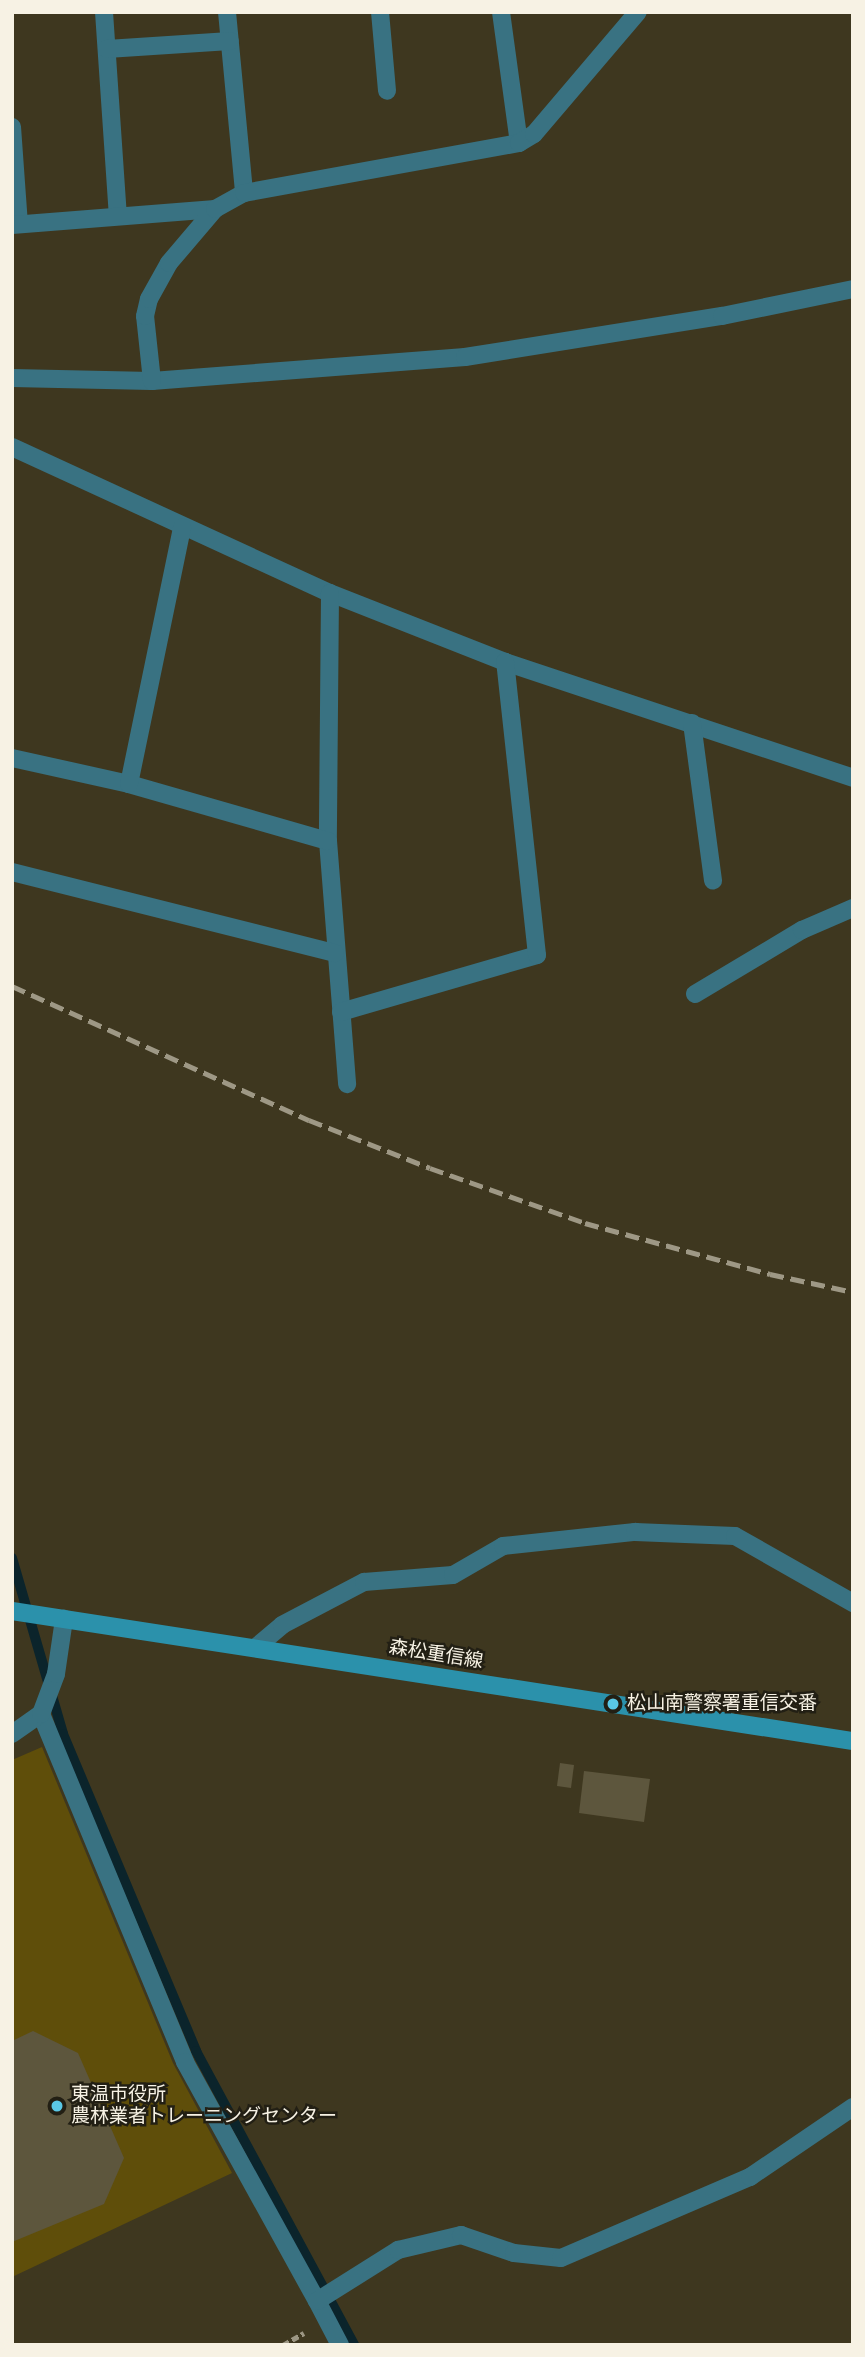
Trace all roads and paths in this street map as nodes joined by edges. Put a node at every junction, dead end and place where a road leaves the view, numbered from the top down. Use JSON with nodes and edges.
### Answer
{"nodes":[{"id":1,"x":104,"y":12,"type":"edge"},
{"id":2,"x":227,"y":12,"type":"edge"},
{"id":3,"x":380,"y":12,"type":"edge"},
{"id":4,"x":501,"y":12,"type":"edge"},
{"id":5,"x":638,"y":12,"type":"edge"},
{"id":6,"x":230,"y":41,"type":"junction"},
{"id":7,"x":107,"y":49,"type":"junction"},
{"id":8,"x":387,"y":91,"type":"dead end"},
{"id":9,"x":12,"y":127,"type":"edge"},
{"id":10,"x":519,"y":143,"type":"junction"},
{"id":11,"x":244,"y":193,"type":"junction"},
{"id":12,"x":215,"y":209,"type":"junction"},
{"id":13,"x":118,"y":216,"type":"junction"},
{"id":14,"x":16,"y":225,"type":"edge"},
{"id":15,"x":853,"y":289,"type":"edge"},
{"id":16,"x":12,"y":379,"type":"edge"},
{"id":17,"x":152,"y":381,"type":"junction"},
{"id":18,"x":12,"y":447,"type":"edge"},
{"id":19,"x":182,"y":527,"type":"junction"},
{"id":20,"x":330,"y":593,"type":"junction"},
{"id":21,"x":505,"y":662,"type":"junction"},
{"id":22,"x":692,"y":723,"type":"junction"},
{"id":23,"x":12,"y":758,"type":"edge"},
{"id":24,"x":853,"y":778,"type":"edge"},
{"id":25,"x":129,"y":784,"type":"junction"},
{"id":26,"x":328,"y":841,"type":"junction"},
{"id":27,"x":12,"y":872,"type":"edge"},
{"id":28,"x":713,"y":881,"type":"dead end"},
{"id":29,"x":853,"y":908,"type":"edge"},
{"id":30,"x":335,"y":953,"type":"junction"},
{"id":31,"x":695,"y":994,"type":"dead end"},
{"id":32,"x":341,"y":1012,"type":"junction"},
{"id":33,"x":347,"y":1084,"type":"dead end"},
{"id":34,"x":853,"y":1603,"type":"edge"},
{"id":35,"x":12,"y":1611,"type":"edge"},
{"id":36,"x":64,"y":1619,"type":"junction"},
{"id":37,"x":255,"y":1648,"type":"junction"},
{"id":38,"x":41,"y":1714,"type":"junction"},
{"id":39,"x":12,"y":1734,"type":"edge"},
{"id":40,"x":853,"y":1741,"type":"edge"},
{"id":41,"x":853,"y":2107,"type":"edge"},
{"id":42,"x":317,"y":2301,"type":"junction"},
{"id":43,"x":340,"y":2345,"type":"edge"}],
"edges":[{"from":1,"to":7,"type":"street"},
{"from":2,"to":6,"type":"street"},
{"from":3,"to":8,"type":"street"},
{"from":4,"to":10,"type":"street"},
{"from":5,"to":10,"type":"street"},
{"from":6,"to":7,"type":"street"},
{"from":6,"to":11,"type":"street"},
{"from":7,"to":13,"type":"street"},
{"from":9,"to":14,"type":"street"},
{"from":10,"to":11,"type":"street"},
{"from":11,"to":12,"type":"street"},
{"from":12,"to":13,"type":"street"},
{"from":12,"to":17,"type":"street"},
{"from":13,"to":14,"type":"street"},
{"from":15,"to":17,"type":"street"},
{"from":16,"to":17,"type":"street"},
{"from":18,"to":19,"type":"street"},
{"from":19,"to":20,"type":"street"},
{"from":19,"to":25,"type":"street"},
{"from":20,"to":21,"type":"street"},
{"from":20,"to":26,"type":"street"},
{"from":21,"to":22,"type":"street"},
{"from":21,"to":32,"type":"street"},
{"from":22,"to":24,"type":"street"},
{"from":22,"to":28,"type":"street"},
{"from":23,"to":25,"type":"street"},
{"from":25,"to":26,"type":"street"},
{"from":26,"to":30,"type":"street"},
{"from":27,"to":30,"type":"street"},
{"from":29,"to":31,"type":"street"},
{"from":30,"to":32,"type":"street"},
{"from":32,"to":33,"type":"street"},
{"from":34,"to":37,"type":"street"},
{"from":35,"to":36,"type":"main road","name":"森松重信線"},
{"from":36,"to":37,"type":"main road","name":"森松重信線"},
{"from":36,"to":38,"type":"street"},
{"from":37,"to":40,"type":"main road","name":"森松重信線"},
{"from":38,"to":39,"type":"street"},
{"from":38,"to":42,"type":"street"},
{"from":41,"to":42,"type":"street"},
{"from":42,"to":43,"type":"street"}]}
